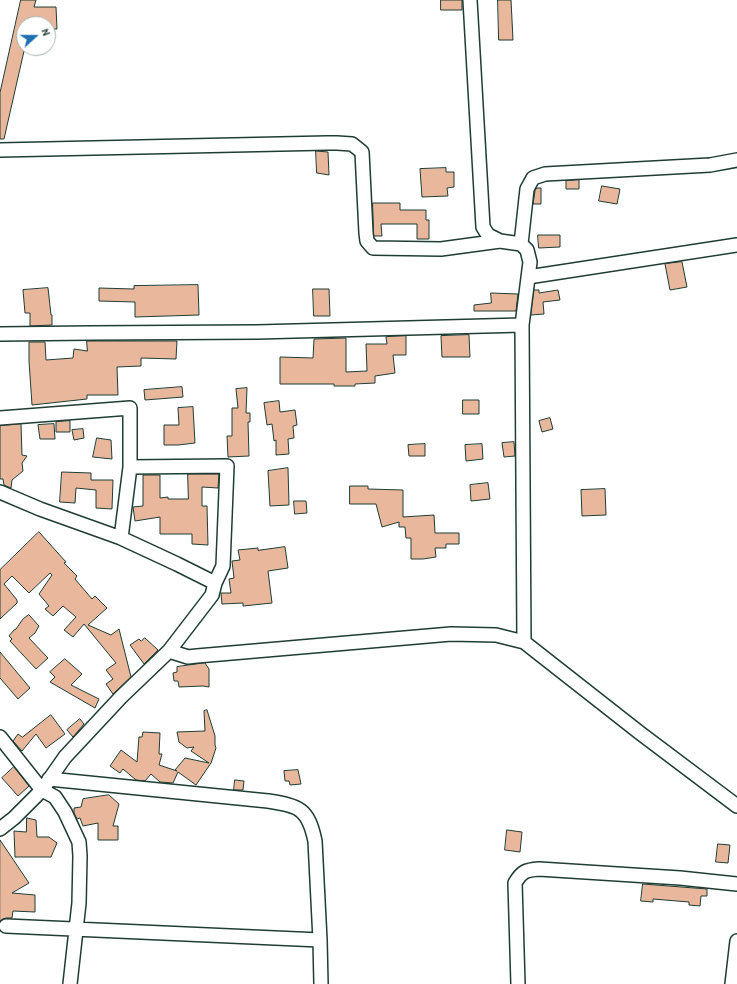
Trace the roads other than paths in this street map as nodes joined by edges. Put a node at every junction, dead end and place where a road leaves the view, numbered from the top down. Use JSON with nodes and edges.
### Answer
{"nodes":[{"id":1,"x":470,"y":0,"type":"edge"},
{"id":2,"x":0,"y":150,"type":"edge"},
{"id":3,"x":737,"y":160,"type":"edge"},
{"id":4,"x":500,"y":241,"type":"junction"},
{"id":5,"x":521,"y":244,"type":"junction"},
{"id":6,"x":737,"y":245,"type":"edge"},
{"id":7,"x":528,"y":277,"type":"junction"},
{"id":8,"x":522,"y":325,"type":"junction"},
{"id":9,"x":0,"y":334,"type":"edge"},
{"id":10,"x":0,"y":418,"type":"edge"},
{"id":11,"x":130,"y":467,"type":"junction"},
{"id":12,"x":0,"y":492,"type":"edge"},
{"id":13,"x":121,"y":538,"type":"junction"},
{"id":14,"x":215,"y":583,"type":"junction"},
{"id":15,"x":524,"y":642,"type":"junction"},
{"id":16,"x":170,"y":651,"type":"junction"},
{"id":17,"x":0,"y":737,"type":"edge"},
{"id":18,"x":46,"y":784,"type":"junction"},
{"id":19,"x":737,"y":806,"type":"edge"},
{"id":20,"x":0,"y":829,"type":"edge"},
{"id":21,"x":737,"y":884,"type":"edge"},
{"id":22,"x":6,"y":926,"type":"dead end"},
{"id":23,"x":77,"y":928,"type":"junction"},
{"id":24,"x":320,"y":940,"type":"junction"},
{"id":25,"x":737,"y":941,"type":"edge"},
{"id":26,"x":70,"y":984,"type":"edge"},
{"id":27,"x":321,"y":984,"type":"edge"},
{"id":28,"x":518,"y":984,"type":"edge"},
{"id":29,"x":732,"y":984,"type":"edge"}],
"edges":[{"from":1,"to":4,"type":"street"},
{"from":2,"to":4,"type":"street"},
{"from":3,"to":5,"type":"street"},
{"from":4,"to":5,"type":"street"},
{"from":5,"to":7,"type":"street"},
{"from":6,"to":7,"type":"street"},
{"from":7,"to":8,"type":"street"},
{"from":8,"to":9,"type":"street"},
{"from":8,"to":15,"type":"street"},
{"from":10,"to":11,"type":"street"},
{"from":11,"to":13,"type":"street"},
{"from":11,"to":14,"type":"street"},
{"from":12,"to":13,"type":"street"},
{"from":13,"to":14,"type":"street"},
{"from":14,"to":16,"type":"street"},
{"from":15,"to":16,"type":"street"},
{"from":15,"to":19,"type":"street"},
{"from":16,"to":18,"type":"street"},
{"from":17,"to":18,"type":"street"},
{"from":18,"to":20,"type":"street"},
{"from":18,"to":23,"type":"street"},
{"from":18,"to":24,"type":"street"},
{"from":21,"to":28,"type":"street"},
{"from":22,"to":23,"type":"street"},
{"from":23,"to":24,"type":"street"},
{"from":23,"to":26,"type":"street"},
{"from":24,"to":27,"type":"street"},
{"from":25,"to":29,"type":"street"}]}
